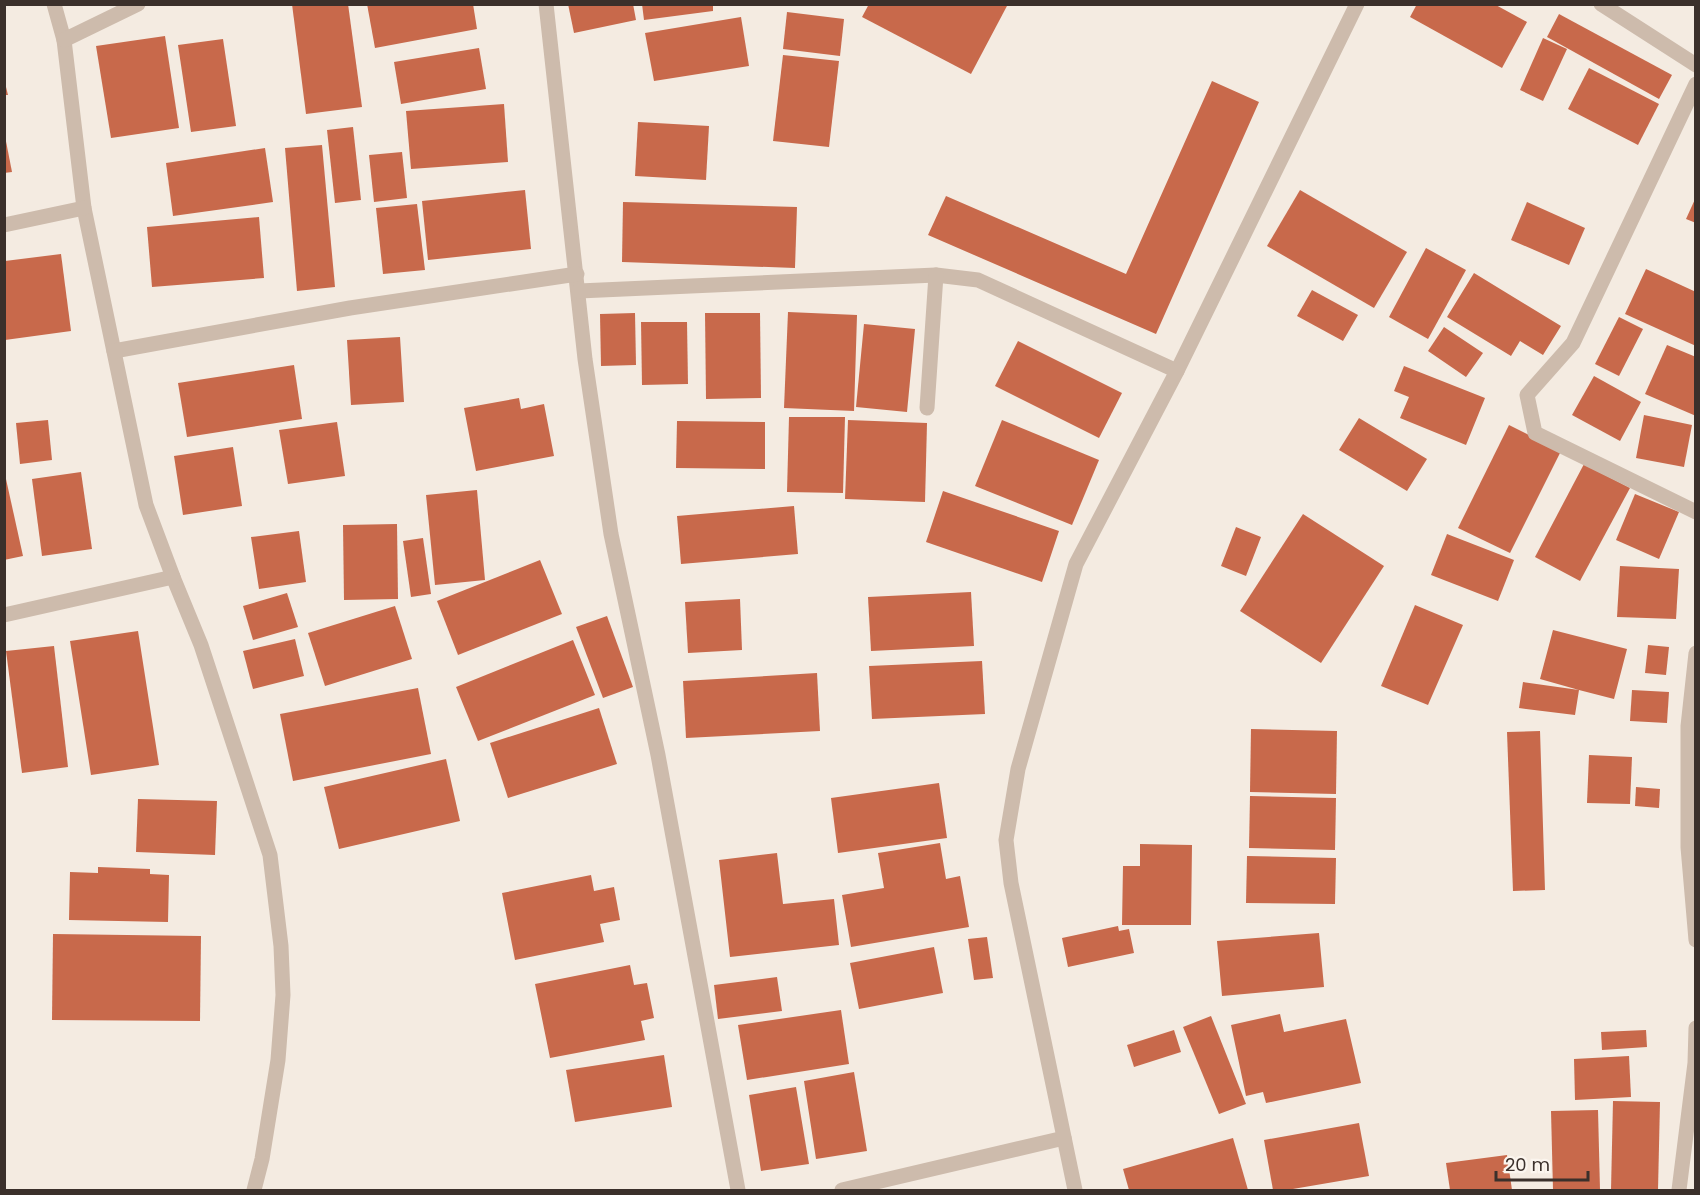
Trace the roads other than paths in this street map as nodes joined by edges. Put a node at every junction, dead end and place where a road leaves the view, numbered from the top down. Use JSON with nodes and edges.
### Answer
{"nodes":[{"id":1,"x":54,"y":4,"type":"edge"},
{"id":2,"x":138,"y":4,"type":"edge"},
{"id":3,"x":546,"y":4,"type":"edge"},
{"id":4,"x":1357,"y":4,"type":"edge"},
{"id":5,"x":1601,"y":4,"type":"edge"},
{"id":6,"x":64,"y":40,"type":"junction"},
{"id":7,"x":1695,"y":65,"type":"edge"},
{"id":8,"x":1695,"y":84,"type":"edge"},
{"id":9,"x":84,"y":208,"type":"junction"},
{"id":10,"x":4,"y":225,"type":"edge"},
{"id":11,"x":577,"y":274,"type":"junction"},
{"id":12,"x":936,"y":275,"type":"junction"},
{"id":13,"x":579,"y":291,"type":"junction"},
{"id":14,"x":114,"y":351,"type":"junction"},
{"id":15,"x":1177,"y":371,"type":"junction"},
{"id":16,"x":927,"y":408,"type":"dead end"},
{"id":17,"x":1695,"y":512,"type":"edge"},
{"id":18,"x":173,"y":577,"type":"junction"},
{"id":19,"x":4,"y":615,"type":"edge"},
{"id":20,"x":1695,"y":653,"type":"edge"},
{"id":21,"x":1692,"y":727,"type":"edge"},
{"id":22,"x":1695,"y":940,"type":"edge"},
{"id":23,"x":1695,"y":1028,"type":"edge"},
{"id":24,"x":1064,"y":1138,"type":"junction"},
{"id":25,"x":254,"y":1191,"type":"edge"},
{"id":26,"x":738,"y":1191,"type":"edge"},
{"id":27,"x":842,"y":1191,"type":"edge"},
{"id":28,"x":1075,"y":1191,"type":"edge"},
{"id":29,"x":1679,"y":1191,"type":"edge"}],
"edges":[{"from":1,"to":6,"type":"street"},
{"from":2,"to":6,"type":"street"},
{"from":3,"to":11,"type":"street"},
{"from":4,"to":15,"type":"street"},
{"from":5,"to":7,"type":"street"},
{"from":6,"to":9,"type":"street"},
{"from":8,"to":17,"type":"street"},
{"from":9,"to":10,"type":"street"},
{"from":9,"to":14,"type":"street"},
{"from":11,"to":13,"type":"street"},
{"from":11,"to":14,"type":"street"},
{"from":12,"to":13,"type":"street"},
{"from":12,"to":15,"type":"street"},
{"from":12,"to":16,"type":"street"},
{"from":13,"to":26,"type":"street"},
{"from":14,"to":18,"type":"street"},
{"from":15,"to":24,"type":"street"},
{"from":18,"to":19,"type":"street"},
{"from":18,"to":25,"type":"street"},
{"from":20,"to":21,"type":"street"},
{"from":21,"to":22,"type":"street"},
{"from":23,"to":29,"type":"street"},
{"from":24,"to":27,"type":"street"},
{"from":24,"to":28,"type":"street"}]}
